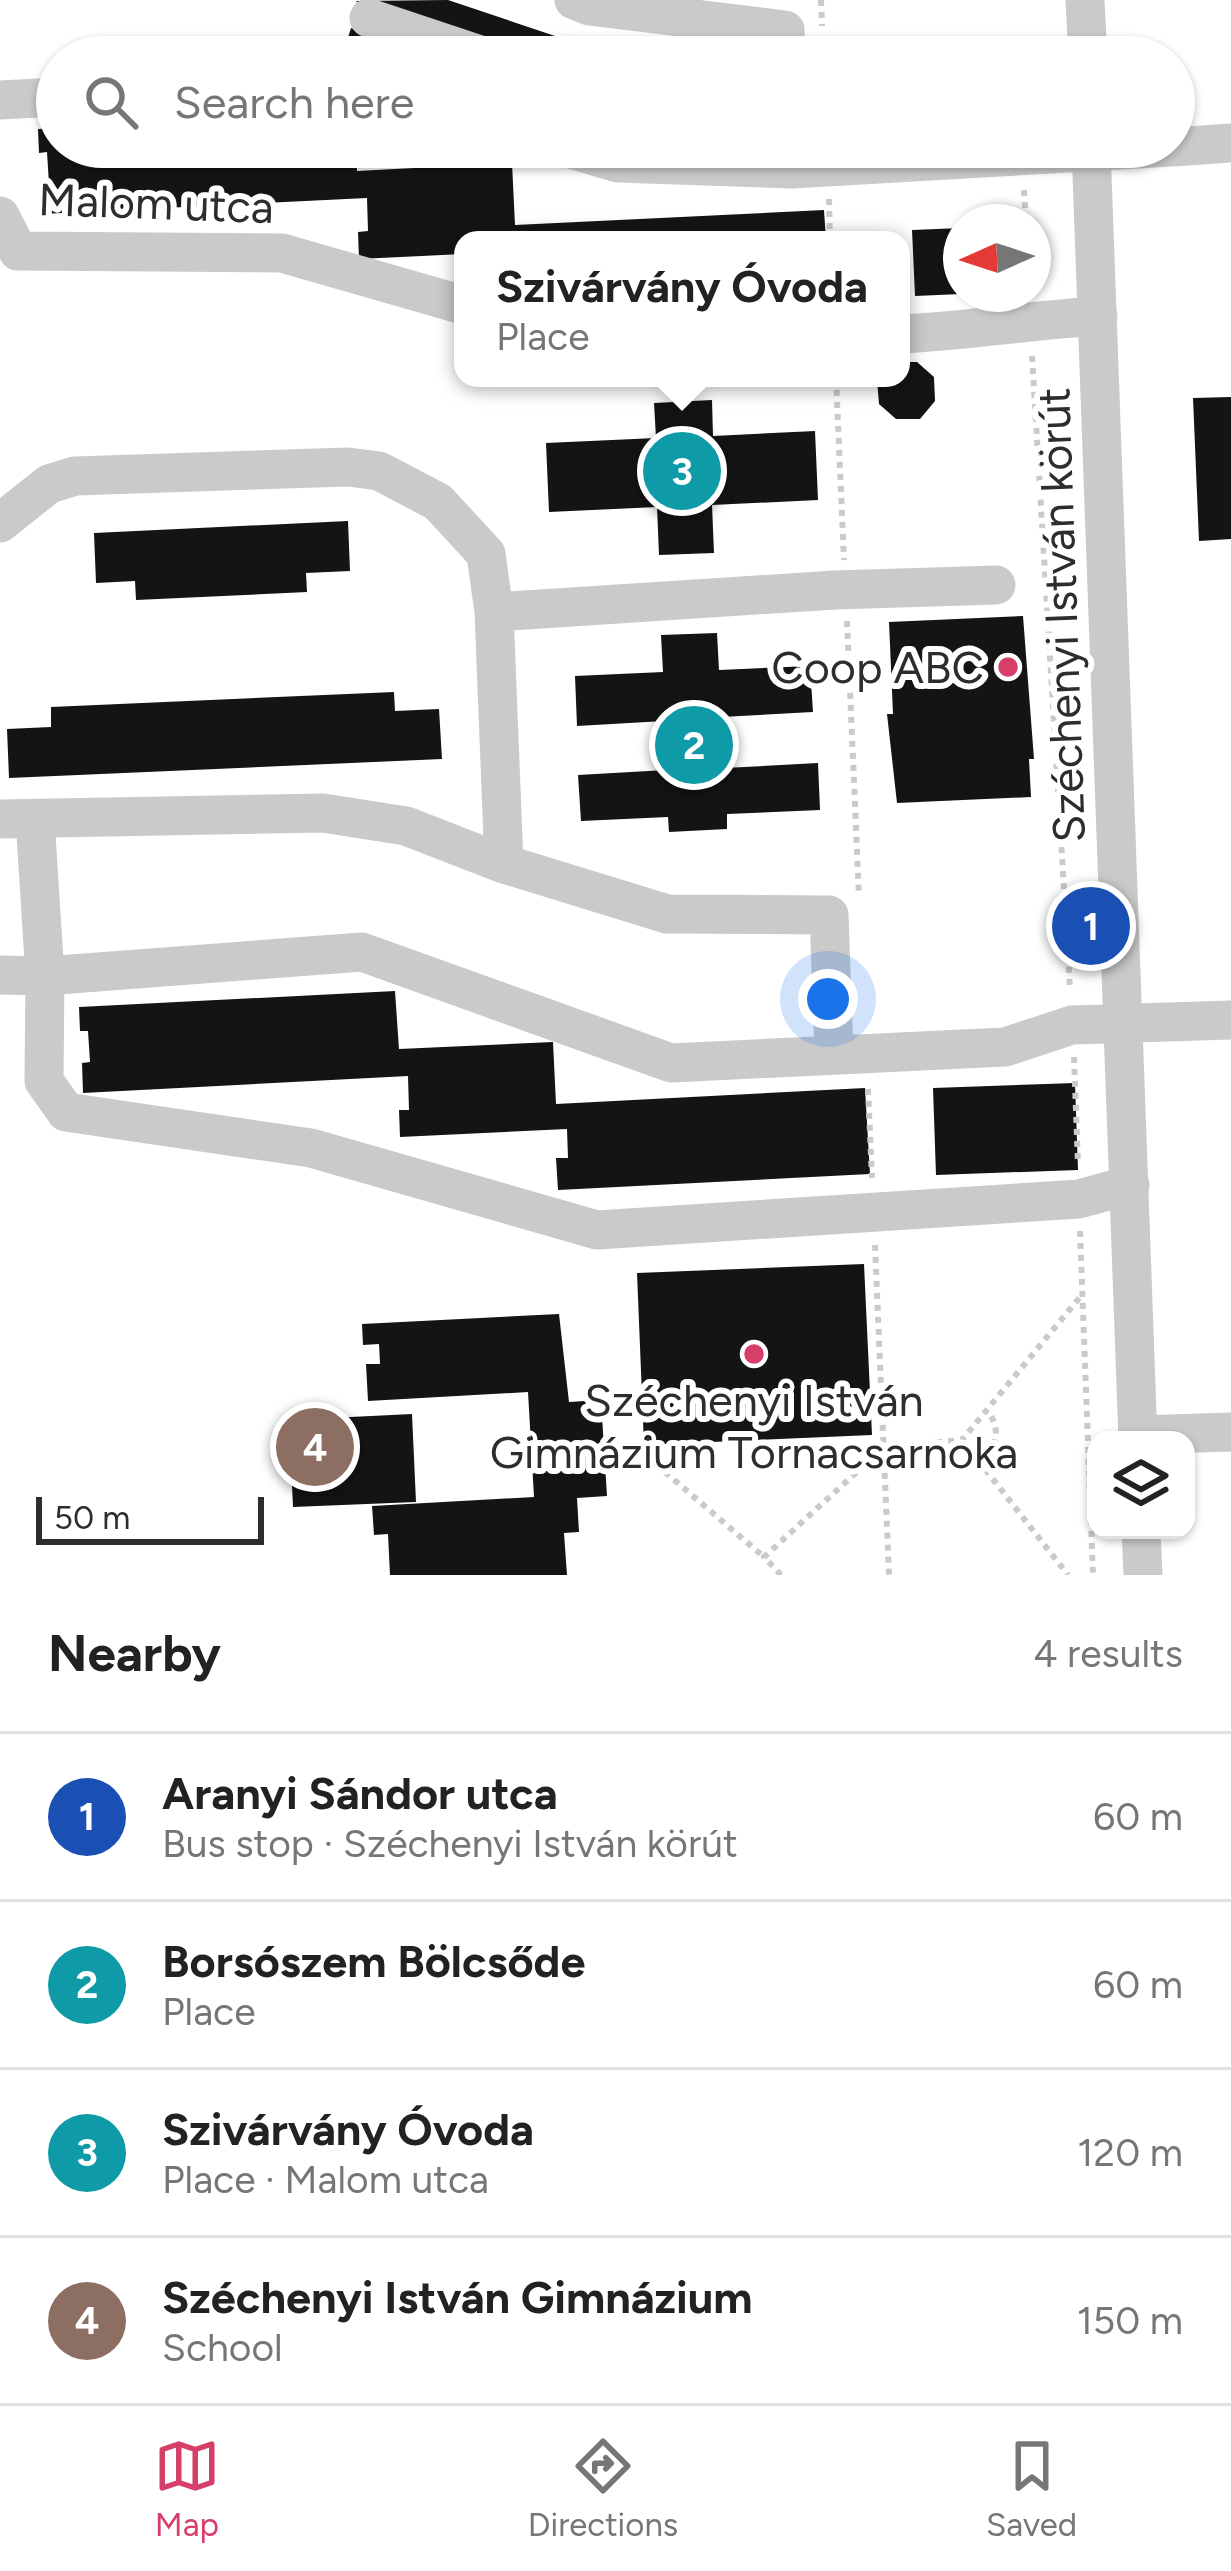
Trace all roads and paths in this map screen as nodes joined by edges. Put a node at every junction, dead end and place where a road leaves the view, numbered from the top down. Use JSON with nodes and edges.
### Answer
{"nodes":[{"id":1,"x":574,"y":0,"type":"edge"},
{"id":2,"x":1085,"y":0,"type":"edge"},
{"id":3,"x":369,"y":18,"type":"dead end"},
{"id":4,"x":423,"y":36,"type":"edge"},
{"id":5,"x":786,"y":36,"type":"edge"},
{"id":6,"x":1087,"y":36,"type":"edge"},
{"id":7,"x":36,"y":98,"type":"edge"},
{"id":8,"x":0,"y":100,"type":"edge"},
{"id":9,"x":1231,"y":143,"type":"edge"},
{"id":10,"x":1195,"y":145,"type":"edge"},
{"id":11,"x":1092,"y":168,"type":"edge"},
{"id":12,"x":0,"y":216,"type":"edge"},
{"id":13,"x":454,"y":302,"type":"edge"},
{"id":14,"x":1098,"y":316,"type":"junction"},
{"id":15,"x":1030,"y":320,"type":"junction"},
{"id":16,"x":910,"y":334,"type":"edge"},
{"id":17,"x":836,"y":387,"type":"edge"},
{"id":18,"x":0,"y":523,"type":"edge"},
{"id":19,"x":996,"y":585,"type":"dead end"},
{"id":20,"x":846,"y":590,"type":"junction"},
{"id":21,"x":494,"y":612,"type":"junction"},
{"id":22,"x":18,"y":819,"type":"edge"},
{"id":23,"x":505,"y":864,"type":"junction"},
{"id":24,"x":860,"y":914,"type":"dead end"},
{"id":25,"x":0,"y":975,"type":"edge"},
{"id":26,"x":44,"y":976,"type":"junction"},
{"id":27,"x":1231,"y":1020,"type":"edge"},
{"id":28,"x":1124,"y":1023,"type":"junction"},
{"id":29,"x":1072,"y":1025,"type":"junction"},
{"id":30,"x":850,"y":1054,"type":"junction"},
{"id":31,"x":1130,"y":1185,"type":"junction"},
{"id":32,"x":1079,"y":1199,"type":"junction"},
{"id":33,"x":874,"y":1213,"type":"junction"},
{"id":34,"x":1083,"y":1294,"type":"junction"},
{"id":35,"x":987,"y":1410,"type":"junction"},
{"id":36,"x":1138,"y":1431,"type":"edge"},
{"id":37,"x":1231,"y":1432,"type":"edge"},
{"id":38,"x":1195,"y":1434,"type":"edge"},
{"id":39,"x":962,"y":1440,"type":"junction"},
{"id":40,"x":884,"y":1447,"type":"junction"},
{"id":41,"x":982,"y":1466,"type":"junction"},
{"id":42,"x":665,"y":1472,"type":"dead end"},
{"id":43,"x":1142,"y":1539,"type":"edge"},
{"id":44,"x":764,"y":1557,"type":"junction"},
{"id":45,"x":781,"y":1575,"type":"edge"},
{"id":46,"x":889,"y":1575,"type":"edge"},
{"id":47,"x":1067,"y":1575,"type":"edge"},
{"id":48,"x":1093,"y":1575,"type":"edge"},
{"id":49,"x":1143,"y":1575,"type":"edge"}],
"edges":[{"from":1,"to":5,"type":"street"},
{"from":2,"to":6,"type":"street"},
{"from":3,"to":4,"type":"street"},
{"from":7,"to":8,"type":"street"},
{"from":9,"to":10,"type":"street"},
{"from":11,"to":14,"type":"street","name":"Széchenyi István körút"},
{"from":12,"to":13,"type":"street","name":"Malom utca"},
{"from":14,"to":15,"type":"street"},
{"from":14,"to":28,"type":"street","name":"Széchenyi István körút"},
{"from":15,"to":16,"type":"street"},
{"from":15,"to":29,"type":"path"},
{"from":17,"to":20,"type":"path"},
{"from":18,"to":21,"type":"street"},
{"from":19,"to":20,"type":"street"},
{"from":20,"to":21,"type":"street"},
{"from":20,"to":24,"type":"path"},
{"from":21,"to":23,"type":"street"},
{"from":22,"to":23,"type":"street"},
{"from":22,"to":26,"type":"street"},
{"from":23,"to":30,"type":"street"},
{"from":25,"to":26,"type":"street"},
{"from":26,"to":30,"type":"street"},
{"from":26,"to":33,"type":"street"},
{"from":27,"to":28,"type":"street"},
{"from":28,"to":29,"type":"street"},
{"from":28,"to":31,"type":"street","name":"Széchenyi István körút"},
{"from":29,"to":30,"type":"street"},
{"from":29,"to":32,"type":"path"},
{"from":30,"to":33,"type":"path"},
{"from":31,"to":32,"type":"street"},
{"from":31,"to":36,"type":"street","name":"Széchenyi István körút"},
{"from":32,"to":33,"type":"street"},
{"from":32,"to":34,"type":"path"},
{"from":33,"to":40,"type":"path"},
{"from":34,"to":35,"type":"path"},
{"from":34,"to":48,"type":"path"},
{"from":35,"to":39,"type":"path"},
{"from":35,"to":41,"type":"path"},
{"from":37,"to":38,"type":"street"},
{"from":39,"to":40,"type":"path"},
{"from":39,"to":41,"type":"path"},
{"from":40,"to":44,"type":"path"},
{"from":40,"to":46,"type":"path"},
{"from":41,"to":47,"type":"path"},
{"from":42,"to":44,"type":"path"},
{"from":43,"to":49,"type":"street"},
{"from":44,"to":45,"type":"path"}]}
